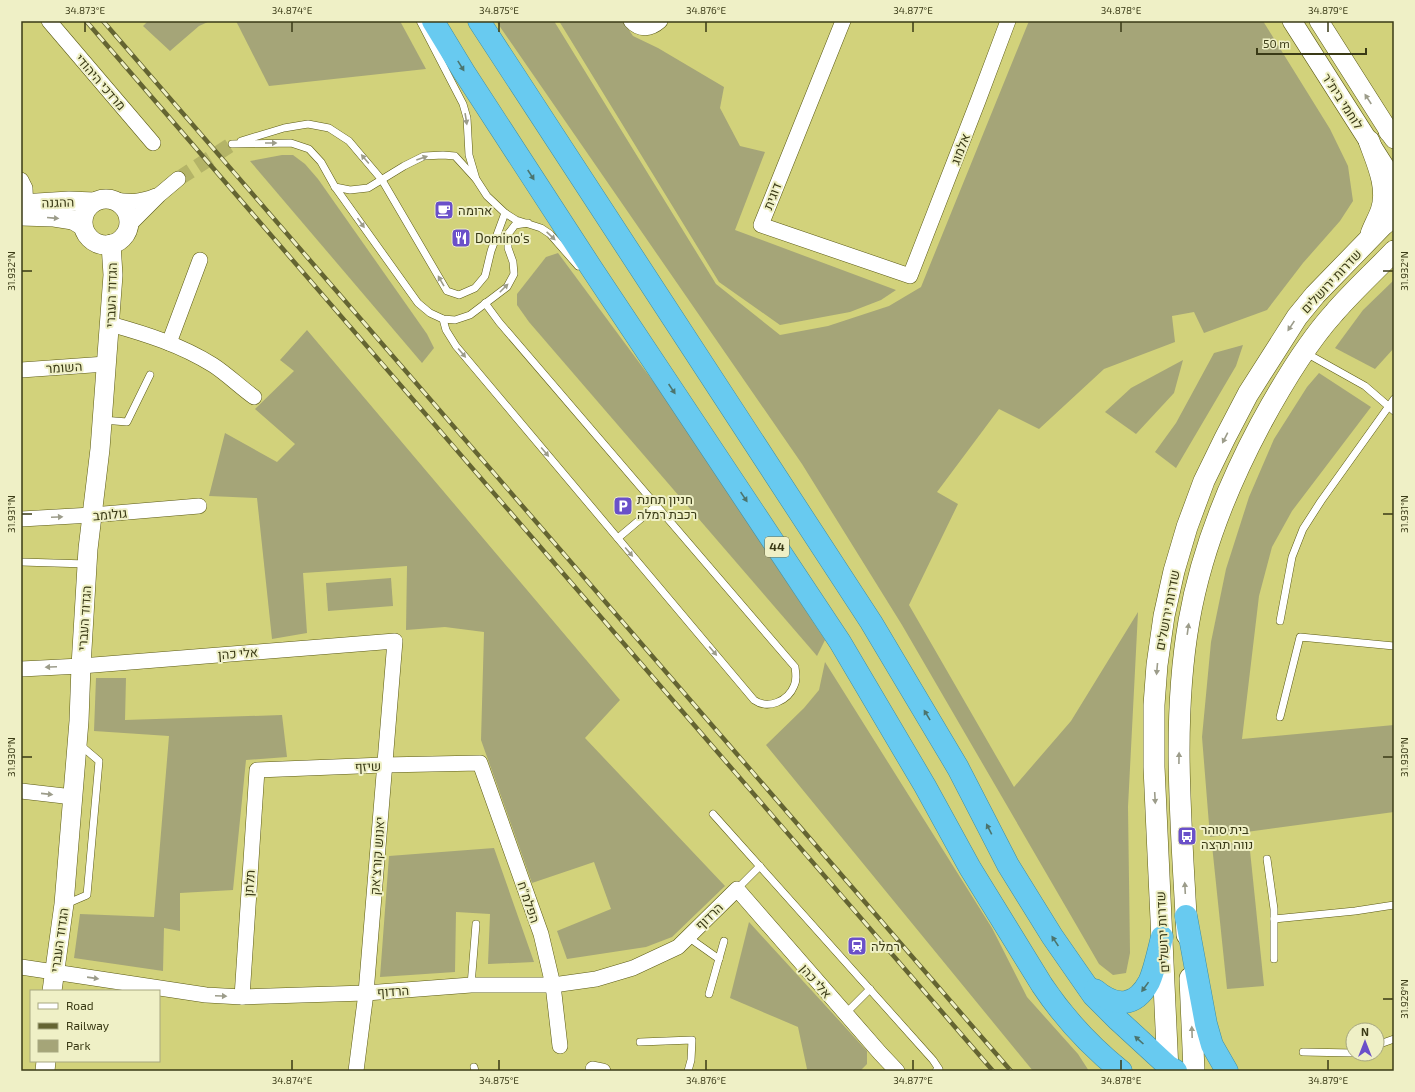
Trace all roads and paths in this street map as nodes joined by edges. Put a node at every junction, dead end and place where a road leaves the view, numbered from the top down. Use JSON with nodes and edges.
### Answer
{"nodes":[{"id":1,"x":49,"y":21,"type":"edge"},
{"id":2,"x":420,"y":21,"type":"edge"},
{"id":3,"x":433,"y":21,"type":"edge"},
{"id":4,"x":479,"y":21,"type":"edge"},
{"id":5,"x":631,"y":21,"type":"edge"},
{"id":6,"x":660,"y":21,"type":"edge"},
{"id":7,"x":843,"y":21,"type":"edge"},
{"id":8,"x":1008,"y":21,"type":"edge"},
{"id":9,"x":1292,"y":21,"type":"edge"},
{"id":10,"x":1319,"y":21,"type":"edge"},
{"id":11,"x":1392,"y":135,"type":"edge"},
{"id":12,"x":1369,"y":141,"type":"junction"},
{"id":13,"x":153,"y":143,"type":"dead end"},
{"id":14,"x":178,"y":179,"type":"tunnel mouth"},
{"id":15,"x":476,"y":179,"type":"junction"},
{"id":16,"x":21,"y":180,"type":"edge"},
{"id":17,"x":382,"y":180,"type":"junction"},
{"id":18,"x":1394,"y":181,"type":"edge"},
{"id":19,"x":335,"y":187,"type":"junction"},
{"id":20,"x":159,"y":195,"type":"junction"},
{"id":21,"x":103,"y":201,"type":"junction"},
{"id":22,"x":23,"y":210,"type":"edge"},
{"id":23,"x":505,"y":213,"type":"junction"},
{"id":24,"x":1394,"y":216,"type":"edge"},
{"id":25,"x":528,"y":223,"type":"junction"},
{"id":26,"x":83,"y":226,"type":"junction"},
{"id":27,"x":128,"y":226,"type":"junction"},
{"id":28,"x":111,"y":244,"type":"junction"},
{"id":29,"x":1394,"y":251,"type":"edge"},
{"id":30,"x":200,"y":260,"type":"dead end"},
{"id":31,"x":1350,"y":260,"type":"junction"},
{"id":32,"x":584,"y":274,"type":"dead end"},
{"id":33,"x":910,"y":276,"type":"joint"},
{"id":34,"x":598,"y":292,"type":"dead end"},
{"id":35,"x":485,"y":303,"type":"junction"},
{"id":36,"x":443,"y":319,"type":"junction"},
{"id":37,"x":110,"y":324,"type":"junction"},
{"id":38,"x":169,"y":343,"type":"junction"},
{"id":39,"x":1305,"y":352,"type":"junction"},
{"id":40,"x":106,"y":364,"type":"junction"},
{"id":41,"x":655,"y":364,"type":"junction"},
{"id":42,"x":21,"y":370,"type":"edge"},
{"id":43,"x":150,"y":375,"type":"dead end"},
{"id":44,"x":254,"y":397,"type":"dead end"},
{"id":45,"x":1394,"y":399,"type":"edge"},
{"id":46,"x":1392,"y":410,"type":"edge"},
{"id":47,"x":102,"y":420,"type":"junction"},
{"id":48,"x":199,"y":506,"type":"dead end"},
{"id":49,"x":656,"y":506,"type":"junction"},
{"id":50,"x":92,"y":515,"type":"junction"},
{"id":51,"x":21,"y":519,"type":"edge"},
{"id":52,"x":618,"y":538,"type":"junction"},
{"id":53,"x":21,"y":562,"type":"edge"},
{"id":54,"x":87,"y":564,"type":"junction"},
{"id":55,"x":1280,"y":621,"type":"dead end"},
{"id":56,"x":395,"y":641,"type":"joint"},
{"id":57,"x":1394,"y":646,"type":"edge"},
{"id":58,"x":81,"y":666,"type":"junction"},
{"id":59,"x":21,"y":669,"type":"edge"},
{"id":60,"x":1280,"y":717,"type":"dead end"},
{"id":61,"x":77,"y":743,"type":"junction"},
{"id":62,"x":480,"y":763,"type":"joint"},
{"id":63,"x":384,"y":765,"type":"junction"},
{"id":64,"x":257,"y":770,"type":"joint"},
{"id":65,"x":21,"y":791,"type":"edge"},
{"id":66,"x":73,"y":797,"type":"junction"},
{"id":67,"x":713,"y":814,"type":"dead end"},
{"id":68,"x":1267,"y":860,"type":"dead end"},
{"id":69,"x":760,"y":866,"type":"junction"},
{"id":70,"x":737,"y":889,"type":"junction"},
{"id":71,"x":64,"y":904,"type":"junction"},
{"id":72,"x":1394,"y":905,"type":"edge"},
{"id":73,"x":1186,"y":916,"type":"junction"},
{"id":74,"x":1274,"y":919,"type":"junction"},
{"id":75,"x":476,"y":924,"type":"dead end"},
{"id":76,"x":688,"y":937,"type":"junction"},
{"id":77,"x":1162,"y":937,"type":"junction"},
{"id":78,"x":724,"y":941,"type":"dead end"},
{"id":79,"x":719,"y":959,"type":"junction"},
{"id":80,"x":1274,"y":959,"type":"dead end"},
{"id":81,"x":21,"y":967,"type":"edge"},
{"id":82,"x":1078,"y":975,"type":"junction"},
{"id":83,"x":53,"y":982,"type":"edge"},
{"id":84,"x":470,"y":985,"type":"junction"},
{"id":85,"x":553,"y":985,"type":"junction"},
{"id":86,"x":870,"y":989,"type":"junction"},
{"id":87,"x":147,"y":990,"type":"edge"},
{"id":88,"x":160,"y":991,"type":"edge"},
{"id":89,"x":366,"y":993,"type":"junction"},
{"id":90,"x":709,"y":994,"type":"dead end"},
{"id":91,"x":242,"y":997,"type":"junction"},
{"id":92,"x":1058,"y":1007,"type":"junction"},
{"id":93,"x":845,"y":1014,"type":"junction"},
{"id":94,"x":640,"y":1042,"type":"dead end"},
{"id":95,"x":560,"y":1046,"type":"dead end"},
{"id":96,"x":1303,"y":1052,"type":"dead end"},
{"id":97,"x":1345,"y":1053,"type":"edge"},
{"id":98,"x":889,"y":1068,"type":"edge"},
{"id":99,"x":1171,"y":1069,"type":"edge"},
{"id":100,"x":356,"y":1071,"type":"edge"},
{"id":101,"x":688,"y":1071,"type":"edge"},
{"id":102,"x":936,"y":1071,"type":"edge"},
{"id":103,"x":1103,"y":1071,"type":"edge"},
{"id":104,"x":1121,"y":1071,"type":"edge"},
{"id":105,"x":1194,"y":1071,"type":"edge"},
{"id":106,"x":1227,"y":1071,"type":"edge"}],
"edges":[{"from":1,"to":13,"type":"street","name":"מרדכי היהודי"},
{"from":2,"to":15,"type":"lane","one_way":true},
{"from":3,"to":41,"type":"highway","number":"44","one_way":true},
{"from":82,"to":4,"type":"highway","one_way":true},
{"from":5,"to":6,"type":"street"},
{"from":7,"to":33,"type":"street","name":"דוגית"},
{"from":8,"to":33,"type":"street","name":"אלמוג"},
{"from":9,"to":12,"type":"street","name":"לוחמי בית\"ר"},
{"from":11,"to":10,"type":"street","name":"לוחמי בית\"ר","one_way":true},
{"from":12,"to":18,"type":"street","name":"לוחמי בית\"ר"},
{"from":12,"to":31,"type":"main road"},
{"from":14,"to":20,"type":"street"},
{"from":17,"to":15,"type":"lane","one_way":true},
{"from":15,"to":23,"type":"lane"},
{"from":16,"to":22,"type":"street"},
{"from":17,"to":19,"type":"lane"},
{"from":17,"to":19,"type":"lane","one_way":true},
{"from":23,"to":17,"type":"lane","one_way":true},
{"from":19,"to":36,"type":"lane","one_way":true},
{"from":20,"to":21,"type":"street"},
{"from":20,"to":27,"type":"street"},
{"from":21,"to":22,"type":"street","name":"ההגנה"},
{"from":21,"to":26,"type":"street"},
{"from":21,"to":27,"type":"street"},
{"from":22,"to":26,"type":"street","name":"ההגנה","one_way":true},
{"from":23,"to":25,"type":"lane"},
{"from":24,"to":31,"type":"main road","name":"שדרות ירושלים"},
{"from":25,"to":32,"type":"lane","one_way":true},
{"from":35,"to":25,"type":"lane","one_way":true},
{"from":26,"to":28,"type":"street"},
{"from":27,"to":28,"type":"street"},
{"from":28,"to":37,"type":"street","name":"הגדוד העברי"},
{"from":29,"to":39,"type":"main road","name":"שדרות ירושלים"},
{"from":30,"to":38,"type":"street"},
{"from":31,"to":77,"type":"main road","name":"שדרות ירושלים","one_way":true},
{"from":34,"to":41,"type":"lane"},
{"from":35,"to":36,"type":"lane"},
{"from":35,"to":49,"type":"lane"},
{"from":36,"to":52,"type":"lane","one_way":true},
{"from":37,"to":38,"type":"street"},
{"from":37,"to":40,"type":"street","name":"הגדוד העברי"},
{"from":38,"to":44,"type":"street"},
{"from":39,"to":46,"type":"lane"},
{"from":73,"to":39,"type":"main road","name":"שדרות ירושלים","one_way":true},
{"from":40,"to":42,"type":"street","name":"השומר"},
{"from":40,"to":47,"type":"street","name":"הגדוד העברי"},
{"from":41,"to":92,"type":"highway","number":"44","one_way":true},
{"from":43,"to":47,"type":"lane"},
{"from":45,"to":46,"type":"lane"},
{"from":46,"to":55,"type":"lane"},
{"from":47,"to":50,"type":"street","name":"הגדוד העברי"},
{"from":48,"to":50,"type":"street","name":"גולומב"},
{"from":49,"to":52,"type":"lane"},
{"from":52,"to":49,"type":"lane","one_way":true},
{"from":51,"to":50,"type":"street","name":"גולומב","one_way":true},
{"from":50,"to":54,"type":"street","name":"הגדוד העברי"},
{"from":53,"to":54,"type":"lane"},
{"from":54,"to":58,"type":"street","name":"הגדוד העברי"},
{"from":56,"to":58,"type":"street","name":"אלי כהן"},
{"from":56,"to":63,"type":"street","name":"יאנוש קורצ'אק"},
{"from":57,"to":60,"type":"lane"},
{"from":58,"to":59,"type":"street","name":"אלי כהן","one_way":true},
{"from":58,"to":61,"type":"street","name":"הגדוד העברי"},
{"from":61,"to":66,"type":"street","name":"הגדוד העברי"},
{"from":61,"to":71,"type":"lane"},
{"from":62,"to":63,"type":"street","name":"שיזף"},
{"from":62,"to":85,"type":"street","name":"הפלמ\"ח"},
{"from":63,"to":64,"type":"street","name":"שיזף"},
{"from":63,"to":89,"type":"street","name":"יאנוש קורצ'אק"},
{"from":64,"to":91,"type":"street","name":"תלתן"},
{"from":65,"to":66,"type":"street","one_way":true},
{"from":66,"to":71,"type":"street","name":"הגדוד העברי"},
{"from":67,"to":69,"type":"lane"},
{"from":68,"to":74,"type":"lane"},
{"from":69,"to":70,"type":"lane"},
{"from":69,"to":86,"type":"lane"},
{"from":70,"to":76,"type":"street","name":"הרדוף"},
{"from":70,"to":93,"type":"street","name":"אלי כהן"},
{"from":71,"to":83,"type":"street","name":"הגדוד העברי"},
{"from":72,"to":74,"type":"lane"},
{"from":105,"to":73,"type":"main road","name":"שדרות ירושלים","one_way":true},
{"from":73,"to":106,"type":"highway"},
{"from":74,"to":80,"type":"lane"},
{"from":75,"to":84,"type":"lane"},
{"from":76,"to":79,"type":"lane"},
{"from":76,"to":85,"type":"street","name":"הרדוף"},
{"from":77,"to":82,"type":"highway","one_way":true},
{"from":77,"to":99,"type":"main road","name":"שדרות ירושלים"},
{"from":78,"to":79,"type":"lane"},
{"from":79,"to":90,"type":"lane"},
{"from":81,"to":83,"type":"street","name":"הרדוף"},
{"from":99,"to":82,"type":"highway","one_way":true},
{"from":83,"to":87,"type":"street","name":"הרדוף","one_way":true},
{"from":84,"to":85,"type":"street","name":"הרדוף"},
{"from":84,"to":89,"type":"street","name":"הרדוף"},
{"from":85,"to":95,"type":"street","name":"הפלמ\"ח"},
{"from":86,"to":93,"type":"lane"},
{"from":86,"to":102,"type":"lane"},
{"from":88,"to":91,"type":"street","name":"הרדוף","one_way":true},
{"from":89,"to":91,"type":"street","name":"הרדוף"},
{"from":89,"to":100,"type":"street","name":"יאנוש קורצ'אק"},
{"from":92,"to":103,"type":"highway"},
{"from":92,"to":104,"type":"highway","number":"44"},
{"from":93,"to":98,"type":"street","name":"אלי כהן"},
{"from":94,"to":101,"type":"lane"},
{"from":96,"to":97,"type":"lane"}]}
